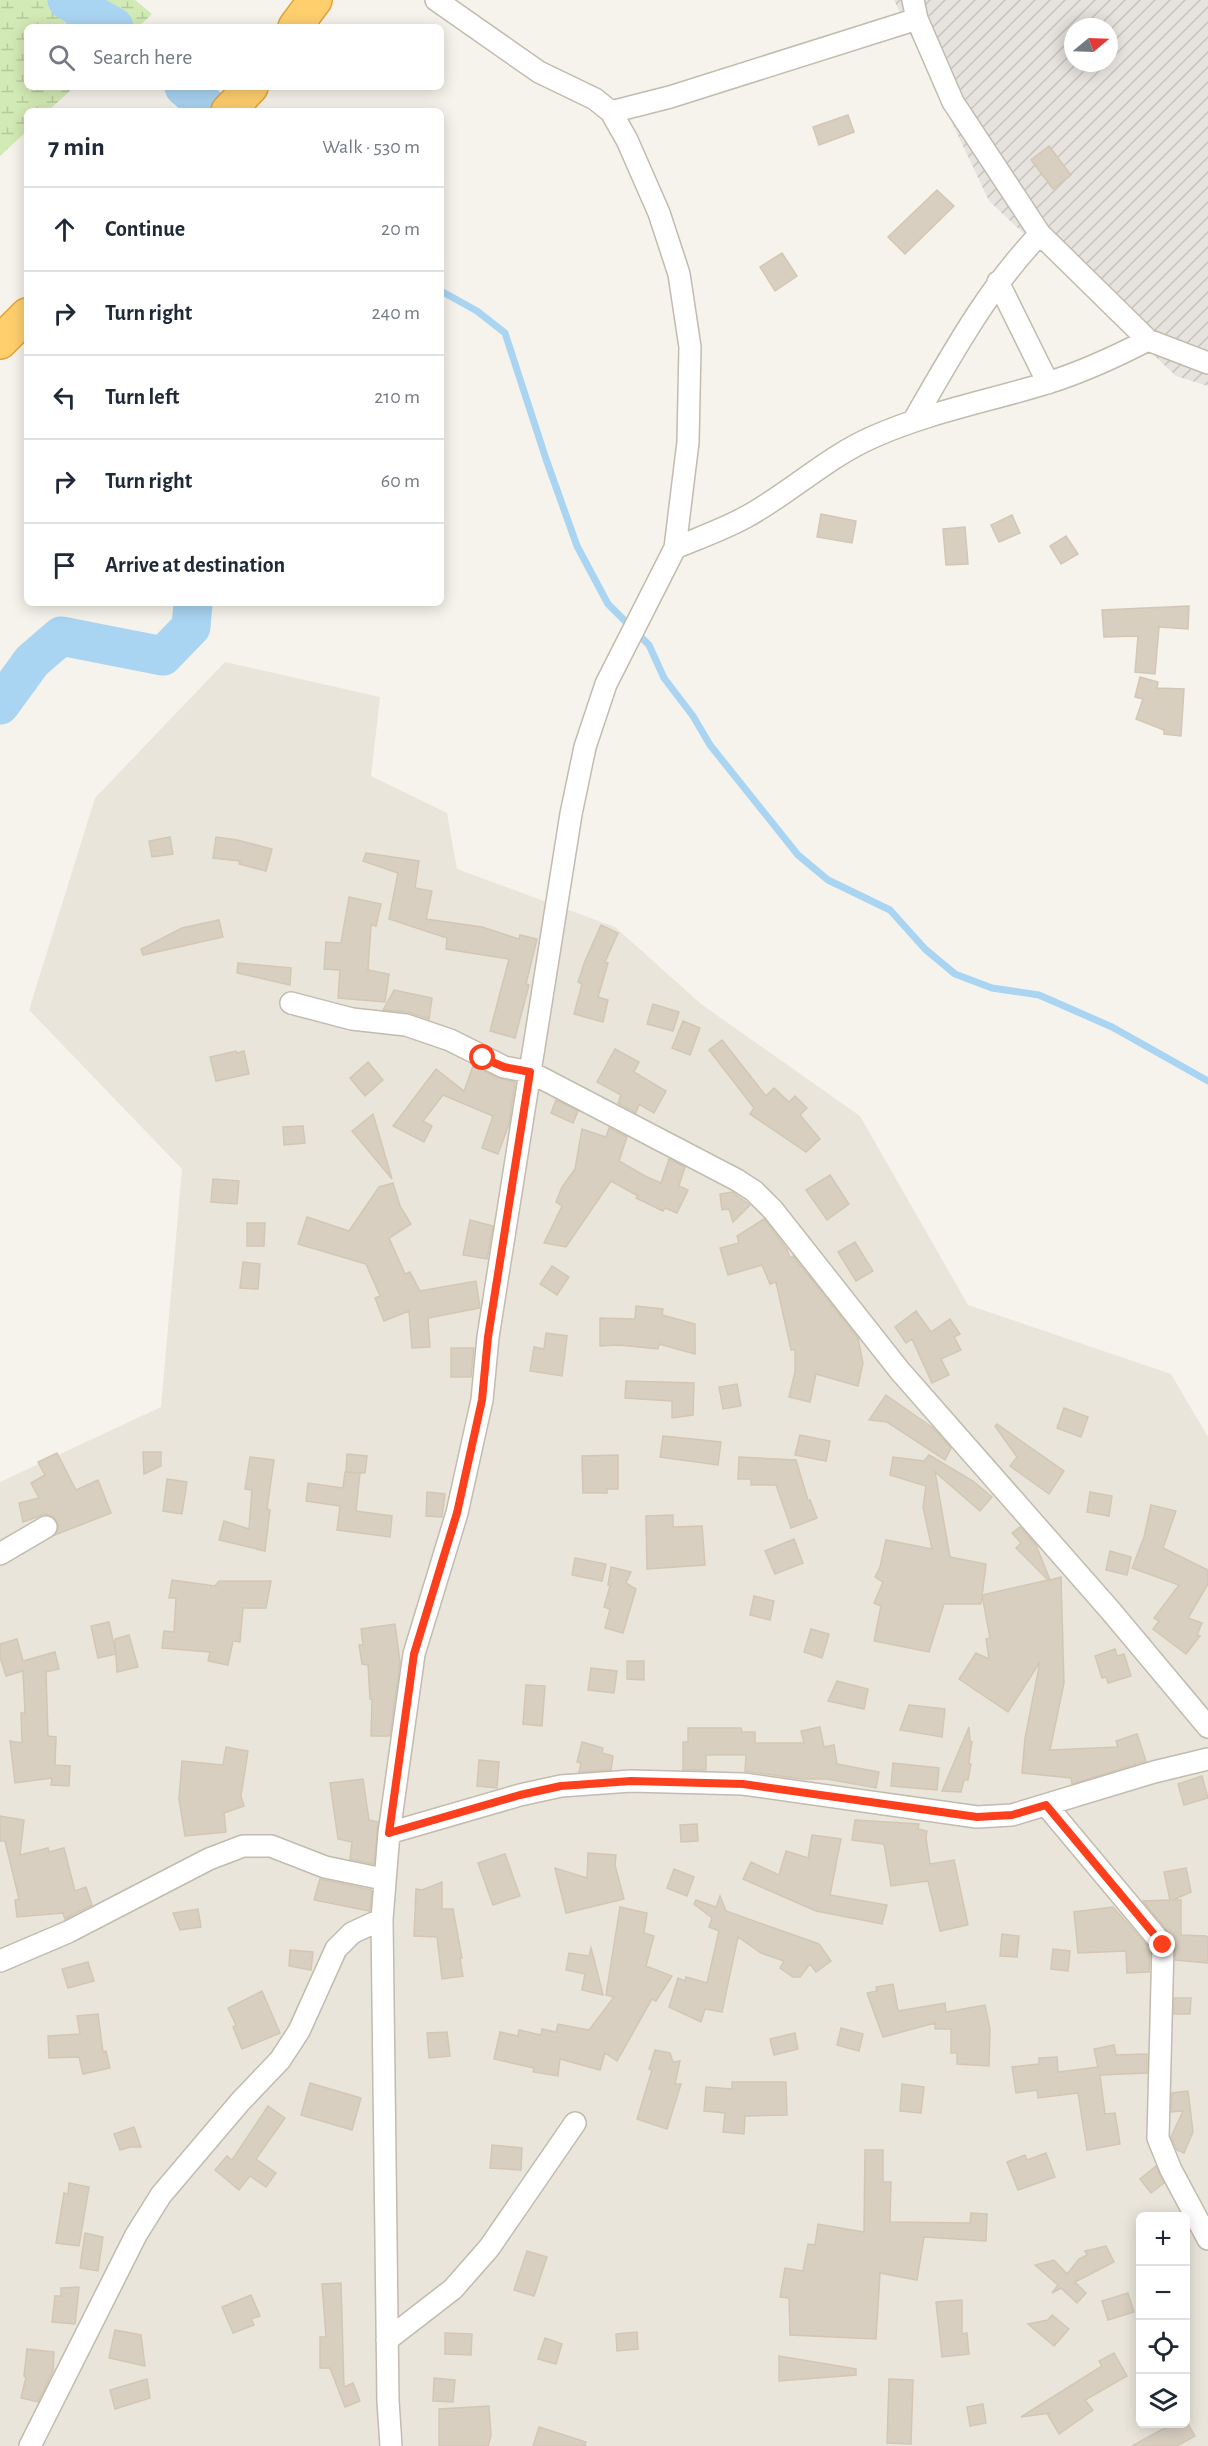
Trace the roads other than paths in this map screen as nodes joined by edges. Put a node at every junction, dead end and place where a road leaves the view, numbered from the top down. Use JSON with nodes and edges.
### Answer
{"nodes":[{"id":1,"x":315,"y":0,"type":"edge"},
{"id":2,"x":436,"y":0,"type":"edge"},
{"id":3,"x":915,"y":10,"type":"edge"},
{"id":4,"x":297,"y":24,"type":"edge"},
{"id":5,"x":249,"y":90,"type":"edge"},
{"id":6,"x":231,"y":108,"type":"edge"},
{"id":7,"x":611,"y":112,"type":"junction"},
{"id":8,"x":1040,"y":234,"type":"junction"},
{"id":9,"x":998,"y":282,"type":"junction"},
{"id":10,"x":24,"y":318,"type":"edge"},
{"id":11,"x":1148,"y":340,"type":"junction"},
{"id":12,"x":0,"y":342,"type":"edge"},
{"id":13,"x":1208,"y":363,"type":"edge"},
{"id":14,"x":1048,"y":383,"type":"junction"},
{"id":15,"x":915,"y":420,"type":"junction"},
{"id":16,"x":675,"y":548,"type":"junction"},
{"id":17,"x":291,"y":1003,"type":"dead end"},
{"id":18,"x":530,"y":1072,"type":"junction"},
{"id":19,"x":46,"y":1527,"type":"dead end"},
{"id":20,"x":0,"y":1554,"type":"edge"},
{"id":21,"x":1208,"y":1727,"type":"edge"},
{"id":22,"x":1208,"y":1759,"type":"edge"},
{"id":23,"x":1046,"y":1805,"type":"junction"},
{"id":24,"x":389,"y":1833,"type":"junction"},
{"id":25,"x":383,"y":1879,"type":"junction"},
{"id":26,"x":382,"y":1919,"type":"junction"},
{"id":27,"x":0,"y":1962,"type":"edge"},
{"id":28,"x":575,"y":2123,"type":"dead end"},
{"id":29,"x":1208,"y":2239,"type":"edge"},
{"id":30,"x":387,"y":2340,"type":"junction"},
{"id":31,"x":30,"y":2446,"type":"edge"},
{"id":32,"x":391,"y":2446,"type":"edge"}],
"edges":[{"from":1,"to":4,"type":"highway"},
{"from":2,"to":7,"type":"street"},
{"from":3,"to":7,"type":"street"},
{"from":3,"to":8,"type":"street"},
{"from":5,"to":6,"type":"highway"},
{"from":7,"to":16,"type":"street"},
{"from":8,"to":9,"type":"street"},
{"from":8,"to":11,"type":"street"},
{"from":9,"to":14,"type":"street"},
{"from":9,"to":15,"type":"street"},
{"from":10,"to":12,"type":"highway"},
{"from":11,"to":13,"type":"street"},
{"from":11,"to":14,"type":"street"},
{"from":14,"to":15,"type":"street"},
{"from":15,"to":16,"type":"street"},
{"from":16,"to":18,"type":"street"},
{"from":17,"to":18,"type":"street"},
{"from":18,"to":21,"type":"street"},
{"from":18,"to":24,"type":"street"},
{"from":19,"to":20,"type":"street"},
{"from":22,"to":23,"type":"street"},
{"from":23,"to":24,"type":"street"},
{"from":23,"to":29,"type":"street"},
{"from":24,"to":25,"type":"street"},
{"from":25,"to":26,"type":"street"},
{"from":25,"to":27,"type":"street"},
{"from":26,"to":30,"type":"street"},
{"from":26,"to":31,"type":"street"},
{"from":28,"to":30,"type":"street"},
{"from":30,"to":32,"type":"street"}]}
